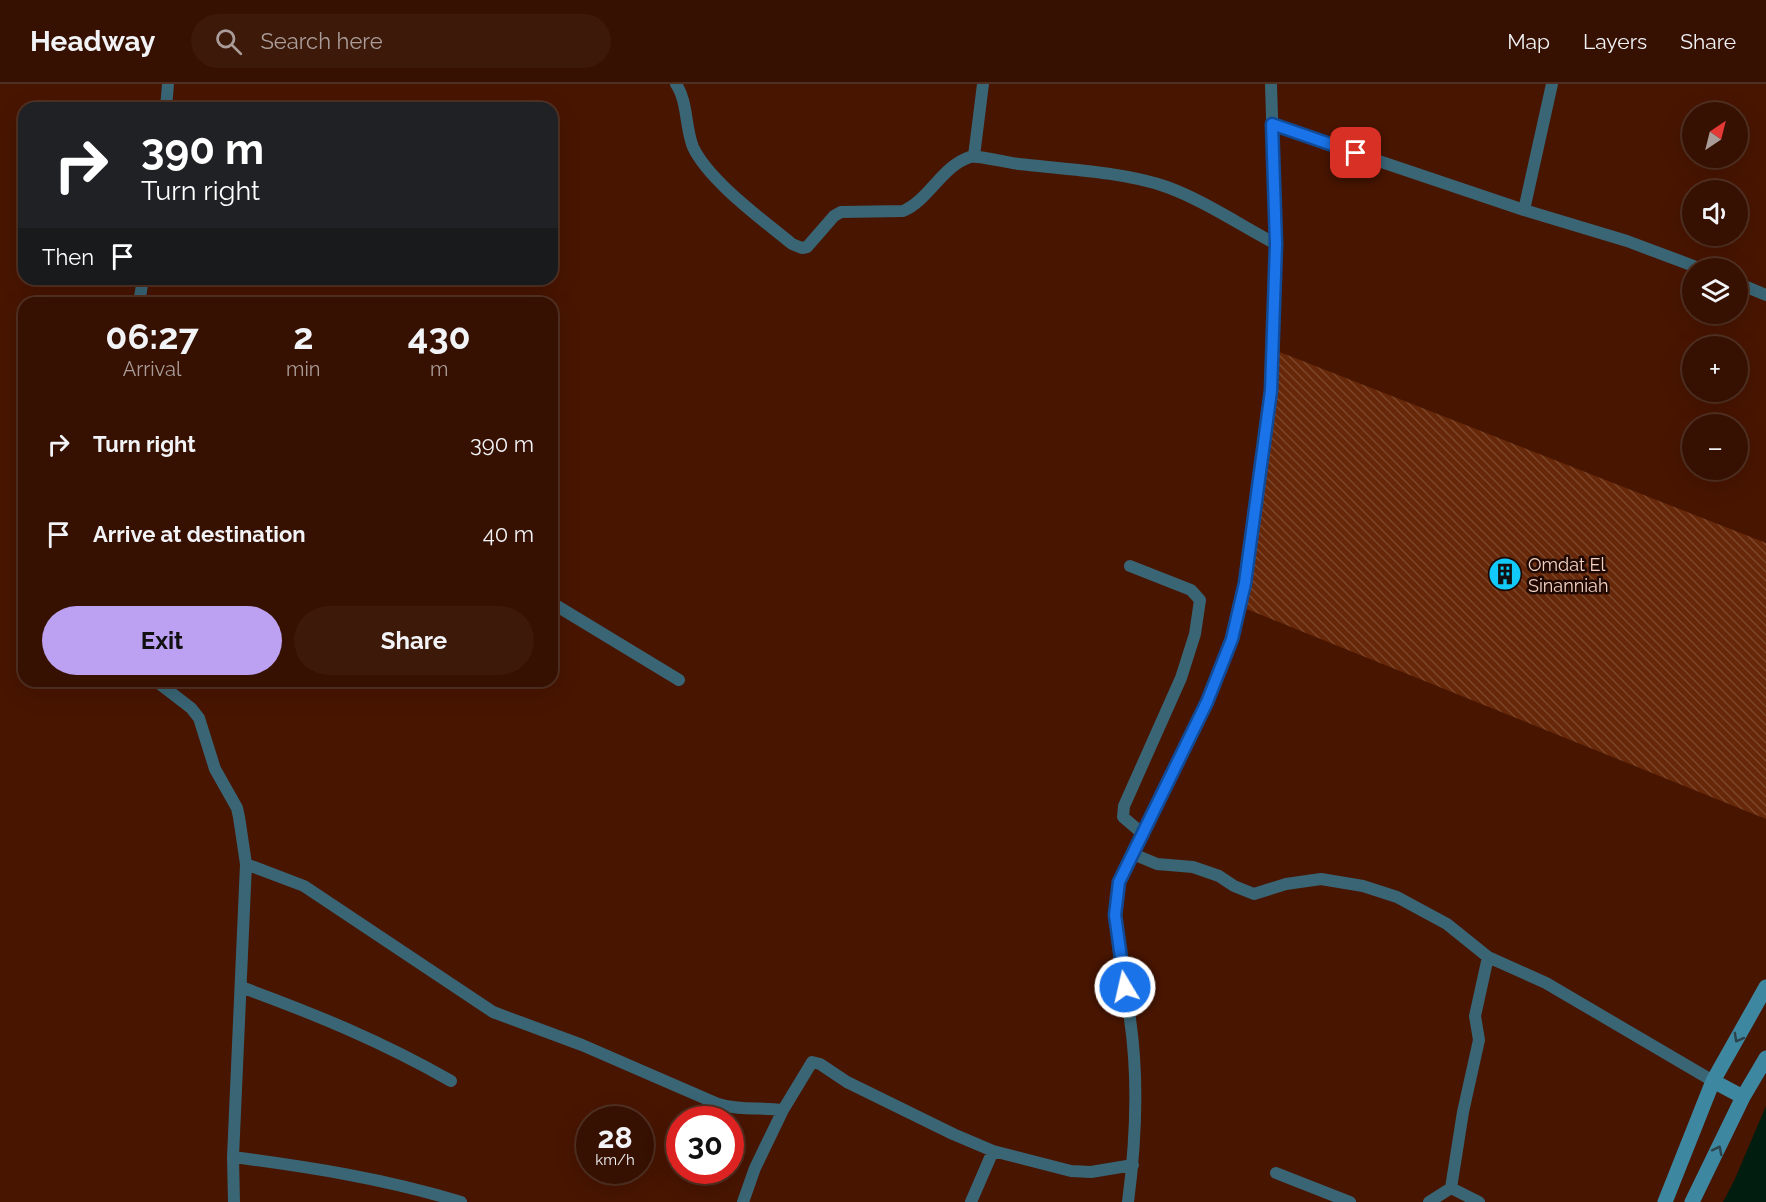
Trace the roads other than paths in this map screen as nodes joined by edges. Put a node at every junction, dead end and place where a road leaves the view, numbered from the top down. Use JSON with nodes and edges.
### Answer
{"nodes":[{"id":1,"x":168,"y":84,"type":"edge"},
{"id":2,"x":676,"y":84,"type":"edge"},
{"id":3,"x":983,"y":84,"type":"edge"},
{"id":4,"x":1271,"y":84,"type":"edge"},
{"id":5,"x":1552,"y":84,"type":"edge"},
{"id":6,"x":166,"y":102,"type":"edge"},
{"id":7,"x":1272,"y":124,"type":"junction"},
{"id":8,"x":974,"y":156,"type":"junction"},
{"id":9,"x":1524,"y":210,"type":"junction"},
{"id":10,"x":1276,"y":244,"type":"junction"},
{"id":11,"x":1682,"y":262,"type":"edge"},
{"id":12,"x":1748,"y":288,"type":"edge"},
{"id":13,"x":1766,"y":295,"type":"edge"},
{"id":14,"x":1130,"y":566,"type":"dead end"},
{"id":15,"x":558,"y":607,"type":"edge"},
{"id":16,"x":679,"y":680,"type":"dead end"},
{"id":17,"x":164,"y":687,"type":"edge"},
{"id":18,"x":1143,"y":834,"type":"junction"},
{"id":19,"x":1133,"y":854,"type":"junction"},
{"id":20,"x":246,"y":864,"type":"junction"},
{"id":21,"x":1488,"y":957,"type":"junction"},
{"id":22,"x":241,"y":987,"type":"junction"},
{"id":23,"x":1766,"y":987,"type":"edge"},
{"id":24,"x":1766,"y":1058,"type":"edge"},
{"id":25,"x":1713,"y":1081,"type":"junction"},
{"id":26,"x":451,"y":1082,"type":"dead end"},
{"id":27,"x":1743,"y":1097,"type":"junction"},
{"id":28,"x":783,"y":1110,"type":"junction"},
{"id":29,"x":993,"y":1151,"type":"junction"},
{"id":30,"x":233,"y":1157,"type":"junction"},
{"id":31,"x":1132,"y":1165,"type":"junction"},
{"id":32,"x":1276,"y":1173,"type":"dead end"},
{"id":33,"x":1451,"y":1188,"type":"junction"},
{"id":34,"x":234,"y":1202,"type":"edge"},
{"id":35,"x":461,"y":1202,"type":"edge"},
{"id":36,"x":743,"y":1202,"type":"edge"},
{"id":37,"x":971,"y":1202,"type":"edge"},
{"id":38,"x":1128,"y":1202,"type":"edge"},
{"id":39,"x":1350,"y":1202,"type":"edge"},
{"id":40,"x":1429,"y":1202,"type":"edge"},
{"id":41,"x":1479,"y":1202,"type":"edge"},
{"id":42,"x":1665,"y":1202,"type":"edge"},
{"id":43,"x":1692,"y":1202,"type":"edge"}],
"edges":[{"from":1,"to":6,"type":"street"},
{"from":2,"to":8,"type":"street"},
{"from":3,"to":8,"type":"street"},
{"from":4,"to":7,"type":"street"},
{"from":5,"to":9,"type":"street"},
{"from":7,"to":9,"type":"street"},
{"from":7,"to":10,"type":"street"},
{"from":8,"to":10,"type":"street"},
{"from":9,"to":11,"type":"street"},
{"from":10,"to":18,"type":"street"},
{"from":12,"to":13,"type":"street"},
{"from":14,"to":18,"type":"street"},
{"from":15,"to":16,"type":"street"},
{"from":17,"to":20,"type":"street"},
{"from":18,"to":19,"type":"street"},
{"from":19,"to":21,"type":"street"},
{"from":19,"to":31,"type":"street"},
{"from":20,"to":22,"type":"street"},
{"from":20,"to":28,"type":"street"},
{"from":21,"to":25,"type":"street"},
{"from":21,"to":33,"type":"street"},
{"from":22,"to":26,"type":"street"},
{"from":22,"to":30,"type":"street"},
{"from":23,"to":25,"type":"main road","one_way":true},
{"from":24,"to":27,"type":"main road"},
{"from":25,"to":27,"type":"main road"},
{"from":25,"to":42,"type":"main road"},
{"from":43,"to":27,"type":"main road","one_way":true},
{"from":28,"to":29,"type":"street"},
{"from":28,"to":36,"type":"street"},
{"from":29,"to":31,"type":"street"},
{"from":29,"to":37,"type":"street"},
{"from":30,"to":34,"type":"street"},
{"from":30,"to":35,"type":"street"},
{"from":31,"to":38,"type":"street"},
{"from":32,"to":39,"type":"street"},
{"from":33,"to":40,"type":"street"},
{"from":33,"to":41,"type":"street"}]}
